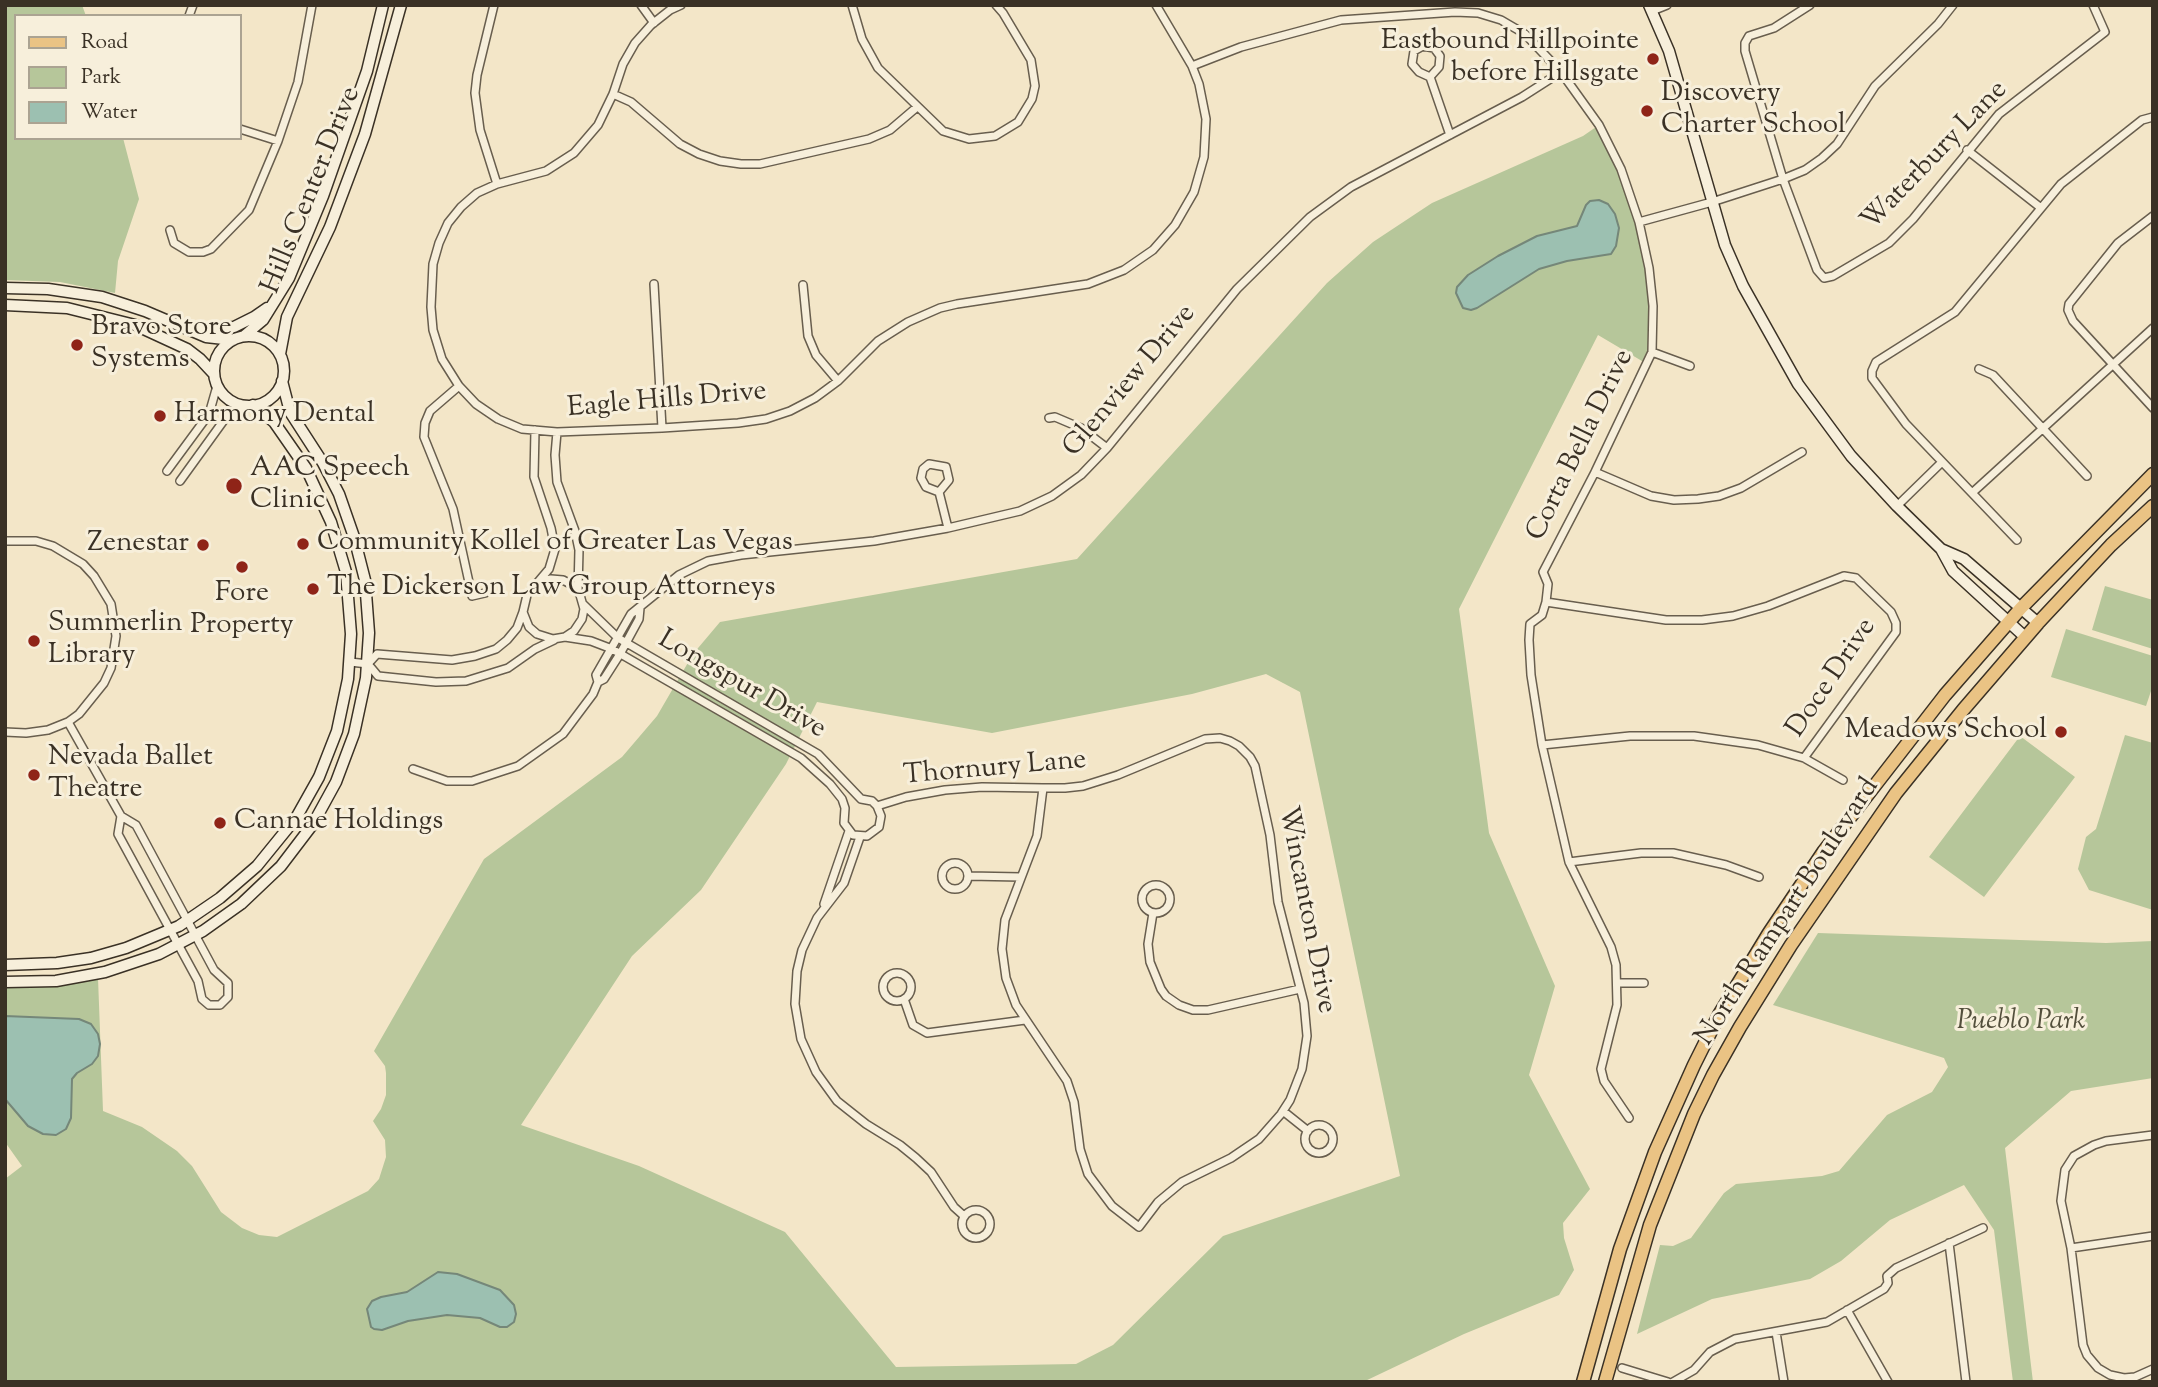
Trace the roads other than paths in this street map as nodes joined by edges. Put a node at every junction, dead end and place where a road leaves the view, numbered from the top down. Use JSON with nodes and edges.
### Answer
{"nodes":[{"id":1,"x":312,"y":5,"type":"edge"},
{"id":2,"x":383,"y":5,"type":"edge"},
{"id":3,"x":401,"y":5,"type":"edge"},
{"id":4,"x":494,"y":5,"type":"edge"},
{"id":5,"x":641,"y":5,"type":"edge"},
{"id":6,"x":681,"y":5,"type":"edge"},
{"id":7,"x":852,"y":5,"type":"edge"},
{"id":8,"x":996,"y":5,"type":"edge"},
{"id":9,"x":1156,"y":5,"type":"edge"},
{"id":10,"x":1667,"y":5,"type":"edge"},
{"id":11,"x":1810,"y":5,"type":"edge"},
{"id":12,"x":1953,"y":5,"type":"edge"},
{"id":13,"x":2093,"y":5,"type":"edge"},
{"id":14,"x":1651,"y":8,"type":"edge"},
{"id":15,"x":654,"y":23,"type":"junction"},
{"id":16,"x":1192,"y":66,"type":"junction"},
{"id":17,"x":1561,"y":72,"type":"junction"},
{"id":18,"x":1430,"y":77,"type":"junction"},
{"id":19,"x":613,"y":94,"type":"junction"},
{"id":20,"x":917,"y":107,"type":"junction"},
{"id":21,"x":2153,"y":117,"type":"edge"},
{"id":22,"x":242,"y":130,"type":"edge"},
{"id":23,"x":1450,"y":135,"type":"junction"},
{"id":24,"x":278,"y":141,"type":"junction"},
{"id":25,"x":1967,"y":150,"type":"junction"},
{"id":26,"x":1783,"y":179,"type":"junction"},
{"id":27,"x":497,"y":184,"type":"junction"},
{"id":28,"x":1712,"y":202,"type":"junction"},
{"id":29,"x":2041,"y":208,"type":"junction"},
{"id":30,"x":2153,"y":216,"type":"edge"},
{"id":31,"x":1639,"y":222,"type":"junction"},
{"id":32,"x":170,"y":230,"type":"dead end"},
{"id":33,"x":654,"y":284,"type":"dead end"},
{"id":34,"x":803,"y":285,"type":"dead end"},
{"id":35,"x":5,"y":288,"type":"edge"},
{"id":36,"x":275,"y":302,"type":"junction"},
{"id":37,"x":5,"y":305,"type":"edge"},
{"id":38,"x":2153,"y":328,"type":"edge"},
{"id":39,"x":188,"y":329,"type":"junction"},
{"id":40,"x":244,"y":336,"type":"junction"},
{"id":41,"x":233,"y":340,"type":"junction"},
{"id":42,"x":1652,"y":352,"type":"junction"},
{"id":43,"x":280,"y":354,"type":"junction"},
{"id":44,"x":2112,"y":364,"type":"junction"},
{"id":45,"x":1690,"y":366,"type":"dead end"},
{"id":46,"x":1979,"y":369,"type":"dead end"},
{"id":47,"x":214,"y":374,"type":"junction"},
{"id":48,"x":282,"y":381,"type":"junction"},
{"id":49,"x":838,"y":381,"type":"junction"},
{"id":50,"x":217,"y":386,"type":"junction"},
{"id":51,"x":458,"y":386,"type":"junction"},
{"id":52,"x":249,"y":405,"type":"junction"},
{"id":53,"x":2153,"y":408,"type":"edge"},
{"id":54,"x":1049,"y":418,"type":"dead end"},
{"id":55,"x":662,"y":428,"type":"junction"},
{"id":56,"x":2042,"y":428,"type":"junction"},
{"id":57,"x":535,"y":430,"type":"junction"},
{"id":58,"x":556,"y":432,"type":"junction"},
{"id":59,"x":1107,"y":448,"type":"junction"},
{"id":60,"x":1802,"y":452,"type":"dead end"},
{"id":61,"x":1941,"y":463,"type":"junction"},
{"id":62,"x":167,"y":471,"type":"dead end"},
{"id":63,"x":1595,"y":472,"type":"junction"},
{"id":64,"x":2153,"y":474,"type":"edge"},
{"id":65,"x":2087,"y":476,"type":"dead end"},
{"id":66,"x":180,"y":481,"type":"dead end"},
{"id":67,"x":939,"y":492,"type":"dead end"},
{"id":68,"x":1972,"y":493,"type":"junction"},
{"id":69,"x":1897,"y":506,"type":"junction"},
{"id":70,"x":2153,"y":506,"type":"edge"},
{"id":71,"x":948,"y":528,"type":"junction"},
{"id":72,"x":2017,"y":540,"type":"dead end"},
{"id":73,"x":5,"y":541,"type":"edge"},
{"id":74,"x":1941,"y":549,"type":"junction"},
{"id":75,"x":540,"y":582,"type":"junction"},
{"id":76,"x":578,"y":591,"type":"junction"},
{"id":77,"x":485,"y":593,"type":"dead end"},
{"id":78,"x":1546,"y":602,"type":"junction"},
{"id":79,"x":583,"y":604,"type":"junction"},
{"id":80,"x":640,"y":608,"type":"junction"},
{"id":81,"x":2021,"y":608,"type":"junction"},
{"id":82,"x":523,"y":611,"type":"junction"},
{"id":83,"x":2008,"y":622,"type":"junction"},
{"id":84,"x":2038,"y":623,"type":"junction"},
{"id":85,"x":2025,"y":637,"type":"junction"},
{"id":86,"x":562,"y":638,"type":"junction"},
{"id":87,"x":618,"y":638,"type":"junction"},
{"id":88,"x":626,"y":643,"type":"junction"},
{"id":89,"x":612,"y":649,"type":"junction"},
{"id":90,"x":620,"y":654,"type":"junction"},
{"id":91,"x":350,"y":662,"type":"junction"},
{"id":92,"x":368,"y":664,"type":"junction"},
{"id":93,"x":598,"y":682,"type":"junction"},
{"id":94,"x":68,"y":722,"type":"junction"},
{"id":95,"x":5,"y":732,"type":"edge"},
{"id":96,"x":1234,"y":743,"type":"joint"},
{"id":97,"x":1542,"y":746,"type":"junction"},
{"id":98,"x":1804,"y":758,"type":"junction"},
{"id":99,"x":413,"y":769,"type":"dead end"},
{"id":100,"x":1843,"y":780,"type":"dead end"},
{"id":101,"x":1043,"y":788,"type":"junction"},
{"id":102,"x":877,"y":806,"type":"junction"},
{"id":103,"x":121,"y":816,"type":"junction"},
{"id":104,"x":849,"y":831,"type":"junction"},
{"id":105,"x":860,"y":837,"type":"junction"},
{"id":106,"x":1569,"y":862,"type":"junction"},
{"id":107,"x":968,"y":876,"type":"dead end"},
{"id":108,"x":1021,"y":877,"type":"junction"},
{"id":109,"x":1759,"y":877,"type":"dead end"},
{"id":110,"x":821,"y":912,"type":"junction"},
{"id":111,"x":1153,"y":913,"type":"dead end"},
{"id":112,"x":187,"y":920,"type":"junction"},
{"id":113,"x":170,"y":930,"type":"junction"},
{"id":114,"x":195,"y":936,"type":"junction"},
{"id":115,"x":178,"y":945,"type":"junction"},
{"id":116,"x":5,"y":965,"type":"edge"},
{"id":117,"x":5,"y":982,"type":"edge"},
{"id":118,"x":1618,"y":983,"type":"junction"},
{"id":119,"x":1644,"y":983,"type":"dead end"},
{"id":120,"x":1300,"y":989,"type":"junction"},
{"id":121,"x":904,"y":999,"type":"junction"},
{"id":122,"x":1026,"y":1020,"type":"junction"},
{"id":123,"x":1694,"y":1065,"type":"junction"},
{"id":124,"x":1713,"y":1075,"type":"junction"},
{"id":125,"x":1283,"y":1111,"type":"junction"},
{"id":126,"x":1629,"y":1118,"type":"dead end"},
{"id":127,"x":1308,"y":1131,"type":"dead end"},
{"id":128,"x":2153,"y":1135,"type":"edge"},
{"id":129,"x":964,"y":1216,"type":"dead end"},
{"id":130,"x":1983,"y":1228,"type":"dead end"},
{"id":131,"x":2153,"y":1236,"type":"edge"},
{"id":132,"x":1949,"y":1243,"type":"junction"},
{"id":133,"x":2071,"y":1248,"type":"junction"},
{"id":134,"x":1847,"y":1310,"type":"junction"},
{"id":135,"x":1776,"y":1332,"type":"junction"},
{"id":136,"x":1622,"y":1368,"type":"dead end"},
{"id":137,"x":2153,"y":1368,"type":"edge"},
{"id":138,"x":1583,"y":1382,"type":"edge"},
{"id":139,"x":1605,"y":1382,"type":"edge"},
{"id":140,"x":1670,"y":1382,"type":"edge"},
{"id":141,"x":1784,"y":1382,"type":"edge"},
{"id":142,"x":1888,"y":1382,"type":"edge"},
{"id":143,"x":1966,"y":1382,"type":"edge"}],
"edges":[{"from":1,"to":24,"type":"street"},
{"from":2,"to":36,"type":"main road","name":"Hills Center Drive"},
{"from":3,"to":43,"type":"main road","name":"Hills Center Drive"},
{"from":4,"to":27,"type":"street"},
{"from":5,"to":15,"type":"street"},
{"from":6,"to":15,"type":"street","name":"Eagle Hills Drive"},
{"from":7,"to":20,"type":"street"},
{"from":8,"to":20,"type":"street"},
{"from":9,"to":16,"type":"street","name":"Eagle Hills Drive"},
{"from":10,"to":14,"type":"street"},
{"from":11,"to":26,"type":"street"},
{"from":12,"to":26,"type":"street"},
{"from":13,"to":25,"type":"street","name":"Waterbury Lane"},
{"from":14,"to":28,"type":"main road"},
{"from":15,"to":19,"type":"street","name":"Eagle Hills Drive"},
{"from":16,"to":17,"type":"street","name":"Corta Bella Drive"},
{"from":16,"to":49,"type":"street","name":"Eagle Hills Drive"},
{"from":17,"to":23,"type":"street","name":"Glenview Drive"},
{"from":17,"to":31,"type":"street","name":"Corta Bella Drive"},
{"from":18,"to":18,"type":"street"},
{"from":18,"to":23,"type":"street"},
{"from":19,"to":20,"type":"street"},
{"from":19,"to":27,"type":"street","name":"Eagle Hills Drive"},
{"from":21,"to":29,"type":"street"},
{"from":22,"to":24,"type":"street"},
{"from":23,"to":59,"type":"street","name":"Glenview Drive"},
{"from":24,"to":32,"type":"street"},
{"from":25,"to":26,"type":"street","name":"Waterbury Lane"},
{"from":25,"to":29,"type":"street"},
{"from":26,"to":28,"type":"street"},
{"from":27,"to":51,"type":"street","name":"Eagle Hills Drive"},
{"from":28,"to":31,"type":"street"},
{"from":28,"to":69,"type":"main road"},
{"from":29,"to":61,"type":"street"},
{"from":30,"to":44,"type":"street"},
{"from":31,"to":42,"type":"street","name":"Corta Bella Drive"},
{"from":33,"to":55,"type":"street"},
{"from":34,"to":49,"type":"street"},
{"from":35,"to":39,"type":"main road"},
{"from":36,"to":39,"type":"main road"},
{"from":36,"to":40,"type":"main road","name":"Hills Center Drive"},
{"from":37,"to":47,"type":"main road"},
{"from":38,"to":44,"type":"street"},
{"from":39,"to":41,"type":"main road"},
{"from":40,"to":41,"type":"main road"},
{"from":40,"to":43,"type":"main road"},
{"from":41,"to":47,"type":"main road"},
{"from":42,"to":45,"type":"street"},
{"from":42,"to":63,"type":"street","name":"Corta Bella Drive"},
{"from":43,"to":48,"type":"main road"},
{"from":44,"to":53,"type":"street"},
{"from":44,"to":56,"type":"street"},
{"from":46,"to":56,"type":"street"},
{"from":47,"to":50,"type":"main road"},
{"from":48,"to":52,"type":"main road"},
{"from":48,"to":92,"type":"main road"},
{"from":49,"to":55,"type":"street","name":"Eagle Hills Drive"},
{"from":50,"to":52,"type":"main road"},
{"from":50,"to":62,"type":"street"},
{"from":51,"to":57,"type":"street","name":"Eagle Hills Drive"},
{"from":51,"to":77,"type":"street"},
{"from":52,"to":66,"type":"street"},
{"from":52,"to":91,"type":"main road"},
{"from":54,"to":59,"type":"street"},
{"from":55,"to":58,"type":"street","name":"Eagle Hills Drive"},
{"from":56,"to":65,"type":"street"},
{"from":56,"to":68,"type":"street"},
{"from":57,"to":58,"type":"street","name":"Eagle Hills Drive"},
{"from":57,"to":75,"type":"street"},
{"from":58,"to":76,"type":"street"},
{"from":59,"to":71,"type":"street","name":"Glenview Drive"},
{"from":60,"to":63,"type":"street"},
{"from":61,"to":68,"type":"street"},
{"from":61,"to":69,"type":"street"},
{"from":63,"to":78,"type":"street","name":"Corta Bella Drive"},
{"from":64,"to":81,"type":"main road","name":"North Rampart Boulevard"},
{"from":67,"to":71,"type":"street"},
{"from":68,"to":72,"type":"street"},
{"from":69,"to":74,"type":"main road"},
{"from":70,"to":84,"type":"main road","name":"North Rampart Boulevard"},
{"from":71,"to":80,"type":"street","name":"Glenview Drive"},
{"from":73,"to":94,"type":"street"},
{"from":74,"to":81,"type":"main road"},
{"from":74,"to":83,"type":"main road"},
{"from":75,"to":76,"type":"street"},
{"from":75,"to":82,"type":"street"},
{"from":76,"to":79,"type":"street"},
{"from":78,"to":97,"type":"street"},
{"from":78,"to":98,"type":"street","name":"Doce Drive"},
{"from":79,"to":86,"type":"street"},
{"from":79,"to":87,"type":"street","name":"Longspur Drive"},
{"from":80,"to":87,"type":"street","name":"Glenview Drive"},
{"from":80,"to":88,"type":"street","name":"Glenview Drive"},
{"from":81,"to":83,"type":"main road","name":"North Rampart Boulevard"},
{"from":81,"to":84,"type":"main road"},
{"from":82,"to":86,"type":"street"},
{"from":82,"to":92,"type":"street"},
{"from":83,"to":85,"type":"main road"},
{"from":83,"to":123,"type":"main road","name":"North Rampart Boulevard"},
{"from":84,"to":85,"type":"main road","name":"North Rampart Boulevard"},
{"from":85,"to":124,"type":"main road","name":"North Rampart Boulevard"},
{"from":86,"to":89,"type":"street","name":"Longspur Drive"},
{"from":86,"to":92,"type":"street"},
{"from":87,"to":88,"type":"street","name":"Longspur Drive"},
{"from":87,"to":89,"type":"street","name":"Glenview Drive"},
{"from":88,"to":90,"type":"street","name":"Glenview Drive"},
{"from":88,"to":102,"type":"street","name":"Longspur Drive"},
{"from":89,"to":90,"type":"street","name":"Longspur Drive"},
{"from":89,"to":93,"type":"street","name":"Glenview Drive"},
{"from":90,"to":93,"type":"street","name":"Glenview Drive"},
{"from":90,"to":104,"type":"street","name":"Longspur Drive"},
{"from":91,"to":92,"type":"street"},
{"from":91,"to":112,"type":"main road"},
{"from":92,"to":114,"type":"main road"},
{"from":93,"to":99,"type":"street","name":"Glenview Drive"},
{"from":94,"to":95,"type":"street"},
{"from":94,"to":103,"type":"street"},
{"from":96,"to":101,"type":"street","name":"Thornury Lane"},
{"from":96,"to":120,"type":"street","name":"Wincanton Drive"},
{"from":97,"to":98,"type":"street"},
{"from":97,"to":106,"type":"street"},
{"from":98,"to":100,"type":"street"},
{"from":101,"to":102,"type":"street","name":"Thornury Lane"},
{"from":101,"to":108,"type":"street"},
{"from":102,"to":105,"type":"street"},
{"from":103,"to":112,"type":"street"},
{"from":103,"to":113,"type":"street"},
{"from":104,"to":105,"type":"street"},
{"from":104,"to":110,"type":"street"},
{"from":105,"to":110,"type":"street"},
{"from":106,"to":109,"type":"street"},
{"from":106,"to":118,"type":"street"},
{"from":107,"to":108,"type":"street"},
{"from":108,"to":122,"type":"street"},
{"from":110,"to":129,"type":"street"},
{"from":111,"to":120,"type":"street"},
{"from":112,"to":113,"type":"main road"},
{"from":112,"to":114,"type":"street"},
{"from":113,"to":115,"type":"street"},
{"from":113,"to":116,"type":"main road"},
{"from":114,"to":115,"type":"main road"},
{"from":114,"to":115,"type":"street"},
{"from":115,"to":117,"type":"main road"},
{"from":118,"to":119,"type":"street"},
{"from":118,"to":126,"type":"street"},
{"from":120,"to":125,"type":"street","name":"Wincanton Drive"},
{"from":121,"to":121,"type":"street"},
{"from":121,"to":122,"type":"street"},
{"from":122,"to":125,"type":"street","name":"Wincanton Drive"},
{"from":123,"to":124,"type":"main road"},
{"from":123,"to":138,"type":"main road","name":"North Rampart Boulevard"},
{"from":124,"to":139,"type":"main road","name":"North Rampart Boulevard"},
{"from":125,"to":127,"type":"street"},
{"from":128,"to":133,"type":"street"},
{"from":130,"to":132,"type":"street"},
{"from":131,"to":133,"type":"street"},
{"from":132,"to":134,"type":"street"},
{"from":132,"to":143,"type":"street"},
{"from":133,"to":137,"type":"street"},
{"from":134,"to":135,"type":"street"},
{"from":134,"to":142,"type":"street"},
{"from":135,"to":140,"type":"street"},
{"from":135,"to":141,"type":"street"},
{"from":136,"to":140,"type":"street"}]}
